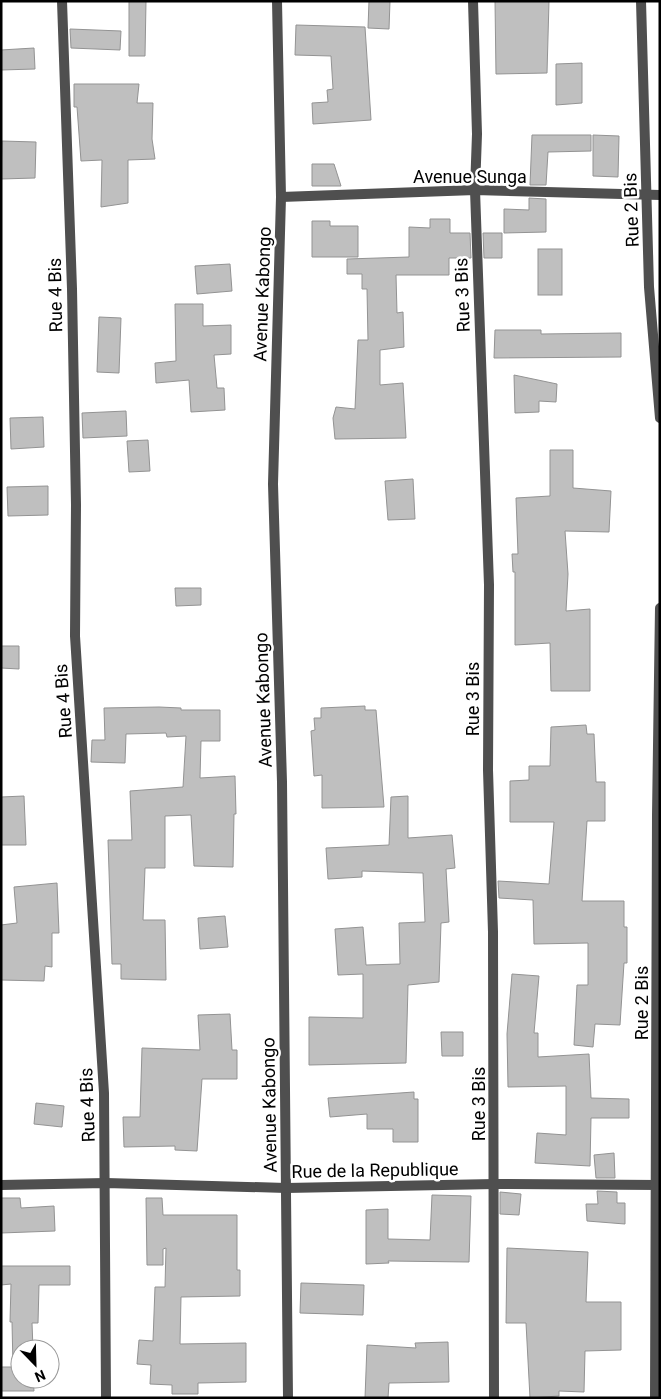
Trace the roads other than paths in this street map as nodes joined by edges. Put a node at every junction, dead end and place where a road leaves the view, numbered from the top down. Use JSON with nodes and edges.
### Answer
{"nodes":[{"id":1,"x":62,"y":1,"type":"edge"},
{"id":2,"x":277,"y":1,"type":"edge"},
{"id":3,"x":473,"y":1,"type":"edge"},
{"id":4,"x":641,"y":1,"type":"edge"},
{"id":5,"x":475,"y":190,"type":"junction"},
{"id":6,"x":647,"y":195,"type":"junction"},
{"id":7,"x":660,"y":195,"type":"edge"},
{"id":8,"x":281,"y":197,"type":"junction"},
{"id":9,"x":660,"y":418,"type":"edge"},
{"id":10,"x":660,"y":608,"type":"edge"},
{"id":11,"x":106,"y":1183,"type":"junction"},
{"id":12,"x":495,"y":1184,"type":"junction"},
{"id":13,"x":1,"y":1185,"type":"edge"},
{"id":14,"x":658,"y":1185,"type":"edge"},
{"id":15,"x":286,"y":1188,"type":"junction"},
{"id":16,"x":106,"y":1398,"type":"edge"},
{"id":17,"x":288,"y":1398,"type":"edge"},
{"id":18,"x":494,"y":1398,"type":"edge"},
{"id":19,"x":655,"y":1398,"type":"edge"}],
"edges":[{"from":1,"to":11,"type":"street","name":"Rue 4 Bis"},
{"from":2,"to":8,"type":"street","name":"Avenue Kabongo"},
{"from":3,"to":5,"type":"street","name":"Rue 3 Bis"},
{"from":4,"to":6,"type":"street","name":"Rue 2 Bis"},
{"from":5,"to":6,"type":"street","name":"Avenue Sunga"},
{"from":5,"to":8,"type":"street","name":"Avenue Sunga"},
{"from":5,"to":12,"type":"street","name":"Rue 3 Bis"},
{"from":6,"to":7,"type":"street","name":"Avenue Sunga"},
{"from":6,"to":9,"type":"street","name":"Rue 2 Bis"},
{"from":8,"to":15,"type":"street","name":"Avenue Kabongo"},
{"from":10,"to":14,"type":"street","name":"Rue 2 Bis"},
{"from":11,"to":13,"type":"street","name":"Rue de la Republique"},
{"from":11,"to":15,"type":"street","name":"Rue de la Republique"},
{"from":11,"to":16,"type":"street","name":"Rue 4 Bis"},
{"from":12,"to":14,"type":"street","name":"Rue de la Republique"},
{"from":12,"to":15,"type":"street","name":"Rue de la Republique"},
{"from":12,"to":18,"type":"street","name":"Rue 3 Bis"},
{"from":14,"to":19,"type":"street","name":"Rue 2 Bis"},
{"from":15,"to":17,"type":"street","name":"Avenue Kabongo"}]}
